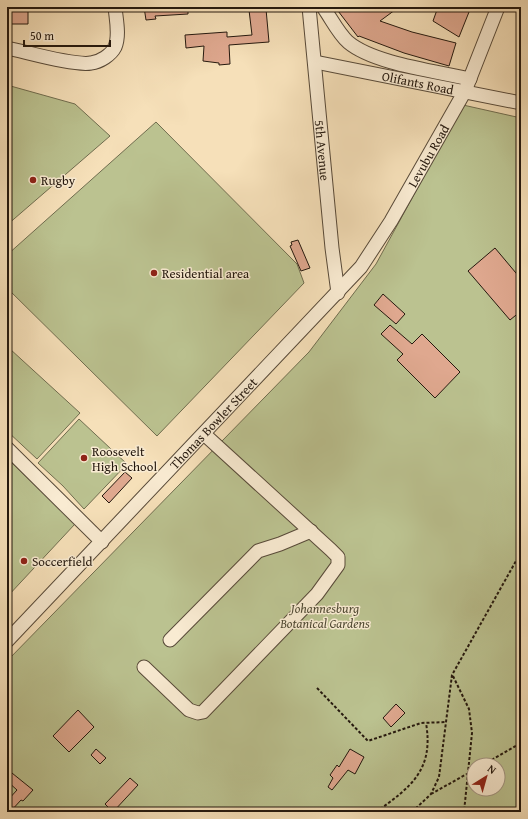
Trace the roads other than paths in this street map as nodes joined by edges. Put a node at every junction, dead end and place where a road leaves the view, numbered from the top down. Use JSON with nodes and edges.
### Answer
{"nodes":[{"id":1,"x":115,"y":7,"type":"edge"},
{"id":2,"x":309,"y":7,"type":"edge"},
{"id":3,"x":323,"y":7,"type":"edge"},
{"id":4,"x":498,"y":7,"type":"edge"},
{"id":5,"x":7,"y":48,"type":"edge"},
{"id":6,"x":315,"y":62,"type":"junction"},
{"id":7,"x":468,"y":85,"type":"junction"},
{"id":8,"x":521,"y":103,"type":"edge"},
{"id":9,"x":338,"y":293,"type":"junction"},
{"id":10,"x":204,"y":434,"type":"junction"},
{"id":11,"x":7,"y":448,"type":"edge"},
{"id":12,"x":311,"y":531,"type":"junction"},
{"id":13,"x":102,"y":542,"type":"junction"},
{"id":14,"x":170,"y":640,"type":"dead end"},
{"id":15,"x":7,"y":641,"type":"edge"},
{"id":16,"x":144,"y":667,"type":"dead end"}],
"edges":[{"from":1,"to":5,"type":"street"},
{"from":2,"to":6,"type":"street","name":"5th Avenue"},
{"from":3,"to":7,"type":"street"},
{"from":4,"to":7,"type":"street","name":"Levubu Road"},
{"from":6,"to":7,"type":"street","name":"Olifants Road"},
{"from":6,"to":9,"type":"street","name":"5th Avenue"},
{"from":7,"to":8,"type":"street","name":"Olifants Road"},
{"from":7,"to":9,"type":"street","name":"Levubu Road"},
{"from":9,"to":10,"type":"street","name":"Thomas Bowler Street"},
{"from":10,"to":12,"type":"street"},
{"from":10,"to":13,"type":"street","name":"Thomas Bowler Street"},
{"from":11,"to":13,"type":"street"},
{"from":12,"to":14,"type":"street"},
{"from":12,"to":16,"type":"street"},
{"from":13,"to":15,"type":"street","name":"Thomas Bowler Street"}]}
